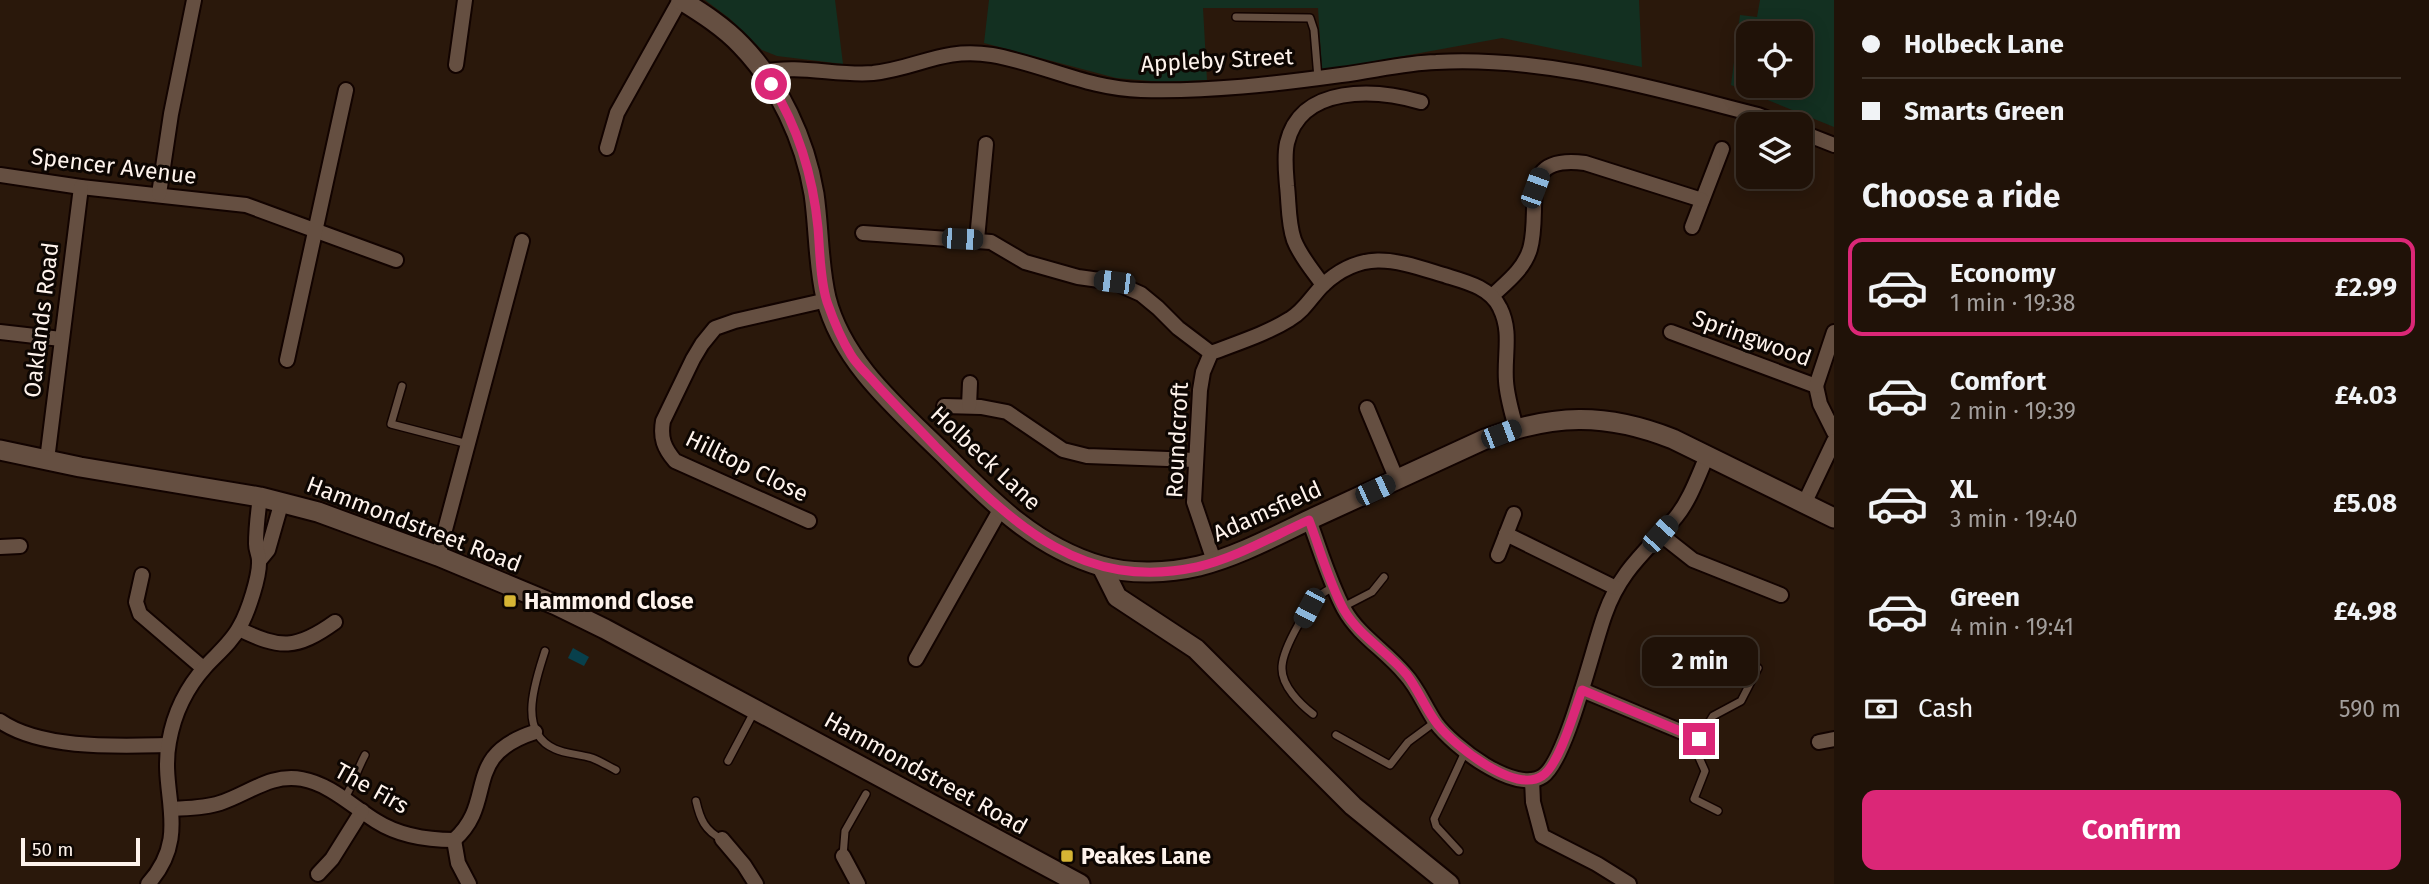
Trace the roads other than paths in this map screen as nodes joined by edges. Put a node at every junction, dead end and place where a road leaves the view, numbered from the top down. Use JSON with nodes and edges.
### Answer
{"nodes":[{"id":1,"x":194,"y":0,"type":"edge"},
{"id":2,"x":465,"y":0,"type":"edge"},
{"id":3,"x":680,"y":0,"type":"edge"},
{"id":4,"x":1236,"y":17,"type":"dead end"},
{"id":5,"x":456,"y":65,"type":"dead end"},
{"id":6,"x":763,"y":72,"type":"junction"},
{"id":7,"x":1318,"y":78,"type":"junction"},
{"id":8,"x":346,"y":90,"type":"dead end"},
{"id":9,"x":1421,"y":102,"type":"dead end"},
{"id":10,"x":1750,"y":112,"type":"edge"},
{"id":11,"x":1813,"y":137,"type":"edge"},
{"id":12,"x":986,"y":144,"type":"dead end"},
{"id":13,"x":1834,"y":145,"type":"edge"},
{"id":14,"x":607,"y":148,"type":"dead end"},
{"id":15,"x":1722,"y":149,"type":"dead end"},
{"id":16,"x":0,"y":175,"type":"edge"},
{"id":17,"x":81,"y":187,"type":"junction"},
{"id":18,"x":159,"y":194,"type":"junction"},
{"id":19,"x":1702,"y":200,"type":"junction"},
{"id":20,"x":1692,"y":227,"type":"dead end"},
{"id":21,"x":314,"y":229,"type":"junction"},
{"id":22,"x":863,"y":233,"type":"dead end"},
{"id":23,"x":977,"y":239,"type":"junction"},
{"id":24,"x":522,"y":240,"type":"dead end"},
{"id":25,"x":396,"y":260,"type":"dead end"},
{"id":26,"x":1323,"y":285,"type":"junction"},
{"id":27,"x":1493,"y":295,"type":"junction"},
{"id":28,"x":827,"y":300,"type":"junction"},
{"id":29,"x":0,"y":332,"type":"edge"},
{"id":30,"x":1671,"y":332,"type":"dead end"},
{"id":31,"x":1834,"y":332,"type":"edge"},
{"id":32,"x":61,"y":339,"type":"junction"},
{"id":33,"x":1211,"y":353,"type":"junction"},
{"id":34,"x":287,"y":360,"type":"dead end"},
{"id":35,"x":970,"y":383,"type":"dead end"},
{"id":36,"x":402,"y":386,"type":"dead end"},
{"id":37,"x":1816,"y":386,"type":"junction"},
{"id":38,"x":944,"y":406,"type":"dead end"},
{"id":39,"x":969,"y":406,"type":"junction"},
{"id":40,"x":1367,"y":408,"type":"dead end"},
{"id":41,"x":1516,"y":428,"type":"junction"},
{"id":42,"x":1834,"y":432,"type":"edge"},
{"id":43,"x":1834,"y":441,"type":"edge"},
{"id":44,"x":468,"y":444,"type":"junction"},
{"id":45,"x":0,"y":450,"type":"edge"},
{"id":46,"x":1707,"y":456,"type":"junction"},
{"id":47,"x":47,"y":460,"type":"junction"},
{"id":48,"x":1195,"y":460,"type":"junction"},
{"id":49,"x":1397,"y":480,"type":"junction"},
{"id":50,"x":260,"y":497,"type":"junction"},
{"id":51,"x":282,"y":502,"type":"junction"},
{"id":52,"x":1804,"y":504,"type":"junction"},
{"id":53,"x":1000,"y":510,"type":"junction"},
{"id":54,"x":1514,"y":514,"type":"dead end"},
{"id":55,"x":1834,"y":518,"type":"edge"},
{"id":56,"x":1309,"y":520,"type":"junction"},
{"id":57,"x":809,"y":521,"type":"dead end"},
{"id":58,"x":1506,"y":534,"type":"junction"},
{"id":59,"x":1660,"y":534,"type":"junction"},
{"id":60,"x":20,"y":546,"type":"dead end"},
{"id":61,"x":0,"y":547,"type":"edge"},
{"id":62,"x":1498,"y":555,"type":"dead end"},
{"id":63,"x":438,"y":556,"type":"junction"},
{"id":64,"x":259,"y":561,"type":"junction"},
{"id":65,"x":1214,"y":561,"type":"junction"},
{"id":66,"x":1102,"y":567,"type":"junction"},
{"id":67,"x":142,"y":575,"type":"dead end"},
{"id":68,"x":1384,"y":577,"type":"dead end"},
{"id":69,"x":1335,"y":586,"type":"junction"},
{"id":70,"x":1616,"y":588,"type":"junction"},
{"id":71,"x":1781,"y":595,"type":"dead end"},
{"id":72,"x":1343,"y":607,"type":"junction"},
{"id":73,"x":335,"y":622,"type":"dead end"},
{"id":74,"x":239,"y":629,"type":"junction"},
{"id":75,"x":545,"y":651,"type":"dead end"},
{"id":76,"x":916,"y":659,"type":"dead end"},
{"id":77,"x":204,"y":668,"type":"junction"},
{"id":78,"x":1758,"y":668,"type":"dead end"},
{"id":79,"x":1582,"y":690,"type":"junction"},
{"id":80,"x":756,"y":708,"type":"junction"},
{"id":81,"x":1313,"y":714,"type":"dead end"},
{"id":82,"x":0,"y":721,"type":"edge"},
{"id":83,"x":1435,"y":722,"type":"junction"},
{"id":84,"x":535,"y":732,"type":"junction"},
{"id":85,"x":1336,"y":735,"type":"dead end"},
{"id":86,"x":1699,"y":739,"type":"junction"},
{"id":87,"x":168,"y":745,"type":"junction"},
{"id":88,"x":1465,"y":752,"type":"junction"},
{"id":89,"x":365,"y":755,"type":"dead end"},
{"id":90,"x":728,"y":761,"type":"dead end"},
{"id":91,"x":616,"y":770,"type":"dead end"},
{"id":92,"x":1532,"y":780,"type":"junction"},
{"id":93,"x":866,"y":794,"type":"dead end"},
{"id":94,"x":344,"y":799,"type":"junction"},
{"id":95,"x":696,"y":801,"type":"dead end"},
{"id":96,"x":173,"y":809,"type":"junction"},
{"id":97,"x":362,"y":811,"type":"junction"},
{"id":98,"x":1718,"y":811,"type":"dead end"},
{"id":99,"x":722,"y":839,"type":"joint"},
{"id":100,"x":454,"y":840,"type":"junction"},
{"id":101,"x":1459,"y":851,"type":"dead end"},
{"id":102,"x":843,"y":856,"type":"joint"},
{"id":103,"x":318,"y":874,"type":"dead end"},
{"id":104,"x":148,"y":884,"type":"edge"},
{"id":105,"x":469,"y":884,"type":"edge"},
{"id":106,"x":756,"y":884,"type":"edge"},
{"id":107,"x":858,"y":884,"type":"edge"},
{"id":108,"x":1080,"y":884,"type":"edge"},
{"id":109,"x":1449,"y":884,"type":"edge"},
{"id":110,"x":1629,"y":884,"type":"edge"}],
"edges":[{"from":1,"to":18,"type":"street"},
{"from":2,"to":5,"type":"street"},
{"from":3,"to":6,"type":"street"},
{"from":3,"to":14,"type":"street"},
{"from":4,"to":7,"type":"lane"},
{"from":6,"to":7,"type":"street","name":"Appleby Street"},
{"from":6,"to":28,"type":"street","name":"Holbeck Lane"},
{"from":7,"to":10,"type":"street","name":"Appleby Street"},
{"from":8,"to":21,"type":"street"},
{"from":9,"to":26,"type":"street"},
{"from":11,"to":13,"type":"street"},
{"from":12,"to":23,"type":"street"},
{"from":15,"to":19,"type":"street"},
{"from":16,"to":17,"type":"street","name":"Spencer Avenue"},
{"from":17,"to":18,"type":"street","name":"Spencer Avenue"},
{"from":17,"to":32,"type":"street","name":"Oaklands Road"},
{"from":18,"to":21,"type":"street","name":"Spencer Avenue"},
{"from":19,"to":20,"type":"street"},
{"from":19,"to":27,"type":"street"},
{"from":21,"to":25,"type":"street","name":"Spencer Avenue"},
{"from":21,"to":34,"type":"street"},
{"from":22,"to":23,"type":"street"},
{"from":23,"to":33,"type":"street"},
{"from":24,"to":44,"type":"street"},
{"from":26,"to":27,"type":"street"},
{"from":26,"to":33,"type":"street"},
{"from":27,"to":41,"type":"street"},
{"from":28,"to":53,"type":"street","name":"Holbeck Lane"},
{"from":28,"to":57,"type":"street","name":"Hilltop Close"},
{"from":29,"to":32,"type":"street"},
{"from":30,"to":37,"type":"street","name":"Springwood"},
{"from":31,"to":37,"type":"street","name":"Springwood"},
{"from":32,"to":47,"type":"street","name":"Oaklands Road"},
{"from":33,"to":48,"type":"street","name":"Roundcroft"},
{"from":35,"to":39,"type":"street"},
{"from":36,"to":44,"type":"lane"},
{"from":37,"to":42,"type":"street","name":"Springwood"},
{"from":38,"to":39,"type":"street"},
{"from":39,"to":48,"type":"street"},
{"from":40,"to":49,"type":"street"},
{"from":41,"to":46,"type":"street","name":"Adamsfield"},
{"from":41,"to":49,"type":"street","name":"Adamsfield"},
{"from":43,"to":52,"type":"street"},
{"from":44,"to":63,"type":"street"},
{"from":45,"to":47,"type":"street","name":"Hammondstreet Road"},
{"from":46,"to":52,"type":"street","name":"Adamsfield"},
{"from":46,"to":59,"type":"street"},
{"from":47,"to":50,"type":"street","name":"Hammondstreet Road"},
{"from":48,"to":65,"type":"street","name":"Roundcroft"},
{"from":49,"to":56,"type":"street","name":"Adamsfield"},
{"from":50,"to":51,"type":"street","name":"Hammondstreet Road"},
{"from":50,"to":64,"type":"street"},
{"from":51,"to":63,"type":"street","name":"Hammondstreet Road"},
{"from":51,"to":64,"type":"street"},
{"from":52,"to":55,"type":"street","name":"Adamsfield"},
{"from":53,"to":66,"type":"street","name":"Holbeck Lane"},
{"from":53,"to":76,"type":"street"},
{"from":54,"to":58,"type":"street"},
{"from":56,"to":65,"type":"street","name":"Adamsfield"},
{"from":56,"to":69,"type":"street"},
{"from":58,"to":62,"type":"street"},
{"from":58,"to":70,"type":"street"},
{"from":59,"to":70,"type":"street"},
{"from":59,"to":71,"type":"street"},
{"from":60,"to":61,"type":"street"},
{"from":63,"to":80,"type":"street","name":"Hammondstreet Road"},
{"from":64,"to":74,"type":"street"},
{"from":65,"to":66,"type":"street","name":"Adamsfield"},
{"from":66,"to":109,"type":"street"},
{"from":67,"to":77,"type":"street"},
{"from":68,"to":72,"type":"lane"},
{"from":69,"to":72,"type":"street"},
{"from":69,"to":81,"type":"lane"},
{"from":70,"to":79,"type":"street"},
{"from":72,"to":83,"type":"street"},
{"from":73,"to":74,"type":"street"},
{"from":74,"to":77,"type":"street"},
{"from":75,"to":84,"type":"lane"},
{"from":77,"to":87,"type":"street"},
{"from":78,"to":86,"type":"lane"},
{"from":79,"to":86,"type":"street"},
{"from":79,"to":92,"type":"street"},
{"from":80,"to":90,"type":"lane"},
{"from":80,"to":108,"type":"street","name":"Hammondstreet Road"},
{"from":82,"to":87,"type":"street"},
{"from":83,"to":85,"type":"lane"},
{"from":83,"to":88,"type":"street"},
{"from":84,"to":91,"type":"lane"},
{"from":84,"to":100,"type":"street"},
{"from":86,"to":98,"type":"lane"},
{"from":87,"to":96,"type":"street"},
{"from":88,"to":92,"type":"street"},
{"from":88,"to":101,"type":"lane"},
{"from":89,"to":94,"type":"lane"},
{"from":92,"to":110,"type":"street"},
{"from":93,"to":102,"type":"lane"},
{"from":94,"to":96,"type":"street","name":"The Firs"},
{"from":94,"to":97,"type":"street","name":"The Firs"},
{"from":95,"to":99,"type":"lane"},
{"from":96,"to":104,"type":"street"},
{"from":97,"to":100,"type":"street","name":"The Firs"},
{"from":97,"to":103,"type":"street"},
{"from":99,"to":106,"type":"street"},
{"from":100,"to":105,"type":"street"},
{"from":102,"to":107,"type":"street"}]}
